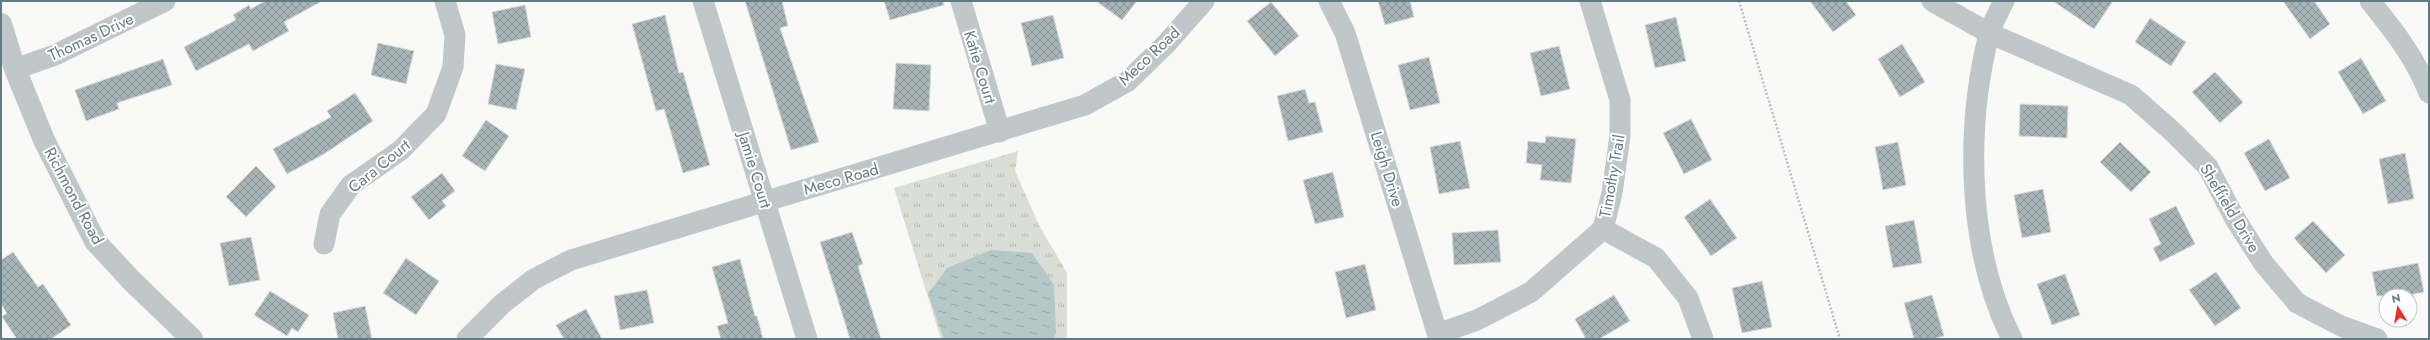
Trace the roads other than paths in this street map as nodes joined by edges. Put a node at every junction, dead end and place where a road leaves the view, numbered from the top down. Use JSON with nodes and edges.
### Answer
{"nodes":[{"id":1,"x":165,"y":1,"type":"edge"},
{"id":2,"x":445,"y":1,"type":"edge"},
{"id":3,"x":703,"y":1,"type":"edge"},
{"id":4,"x":961,"y":1,"type":"edge"},
{"id":5,"x":1204,"y":1,"type":"edge"},
{"id":6,"x":1329,"y":1,"type":"edge"},
{"id":7,"x":1590,"y":1,"type":"edge"},
{"id":8,"x":1932,"y":1,"type":"edge"},
{"id":9,"x":2004,"y":1,"type":"edge"},
{"id":10,"x":2370,"y":1,"type":"edge"},
{"id":11,"x":1,"y":24,"type":"edge"},
{"id":12,"x":1989,"y":33,"type":"junction"},
{"id":13,"x":15,"y":68,"type":"junction"},
{"id":14,"x":2429,"y":93,"type":"edge"},
{"id":15,"x":1000,"y":132,"type":"junction"},
{"id":16,"x":765,"y":201,"type":"junction"},
{"id":17,"x":1602,"y":229,"type":"junction"},
{"id":18,"x":324,"y":244,"type":"dead end"},
{"id":19,"x":1439,"y":336,"type":"edge"},
{"id":20,"x":192,"y":339,"type":"edge"},
{"id":21,"x":467,"y":339,"type":"edge"},
{"id":22,"x":807,"y":339,"type":"edge"},
{"id":23,"x":1703,"y":339,"type":"edge"},
{"id":24,"x":2012,"y":339,"type":"edge"},
{"id":25,"x":2377,"y":339,"type":"edge"}],
"edges":[{"from":1,"to":13,"type":"street","name":"Thomas Drive"},
{"from":2,"to":18,"type":"street","name":"Cara Court"},
{"from":3,"to":16,"type":"street","name":"Jamie Court"},
{"from":4,"to":15,"type":"street","name":"Katie Court"},
{"from":5,"to":15,"type":"street","name":"Meco Road"},
{"from":6,"to":19,"type":"street","name":"Leigh Drive"},
{"from":7,"to":17,"type":"street","name":"Timothy Trail"},
{"from":8,"to":12,"type":"street","name":"Sheffield Drive"},
{"from":9,"to":12,"type":"street"},
{"from":10,"to":14,"type":"street"},
{"from":11,"to":13,"type":"street","name":"Richmond Road"},
{"from":12,"to":24,"type":"street"},
{"from":12,"to":25,"type":"street","name":"Sheffield Drive"},
{"from":13,"to":20,"type":"street","name":"Richmond Road"},
{"from":15,"to":16,"type":"street","name":"Meco Road"},
{"from":16,"to":21,"type":"street","name":"Meco Road"},
{"from":16,"to":22,"type":"street","name":"Jamie Court"},
{"from":17,"to":19,"type":"street","name":"Timothy Trail"},
{"from":17,"to":23,"type":"street"}]}
